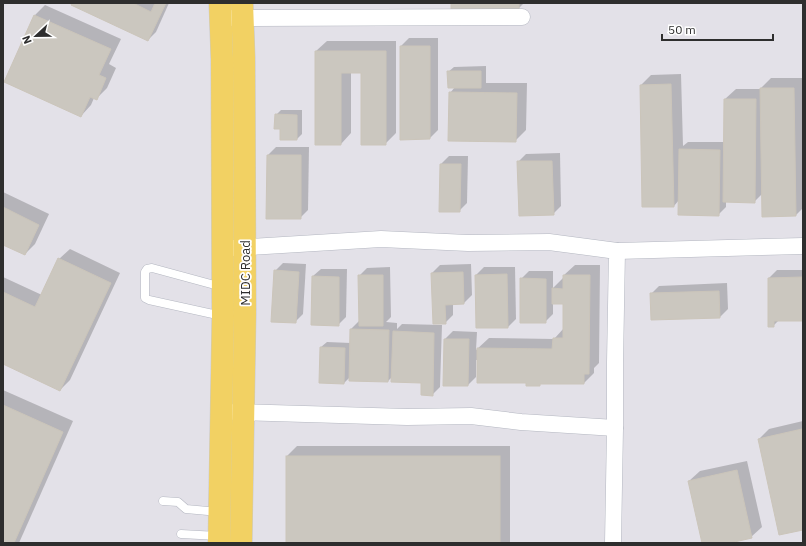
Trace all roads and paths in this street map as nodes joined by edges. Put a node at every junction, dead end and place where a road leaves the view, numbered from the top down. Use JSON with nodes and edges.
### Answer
{"nodes":[{"id":1,"x":220,"y":10,"type":"edge"},
{"id":2,"x":242,"y":10,"type":"edge"},
{"id":3,"x":522,"y":18,"type":"dead end"},
{"id":4,"x":803,"y":246,"type":"edge"},
{"id":5,"x":245,"y":248,"type":"junction"},
{"id":6,"x":223,"y":249,"type":"junction"},
{"id":7,"x":618,"y":251,"type":"junction"},
{"id":8,"x":223,"y":287,"type":"junction"},
{"id":9,"x":223,"y":316,"type":"junction"},
{"id":10,"x":221,"y":412,"type":"junction"},
{"id":11,"x":243,"y":412,"type":"junction"},
{"id":12,"x":616,"y":428,"type":"junction"},
{"id":13,"x":163,"y":500,"type":"dead end"},
{"id":14,"x":220,"y":512,"type":"junction"},
{"id":15,"x":181,"y":534,"type":"dead end"},
{"id":16,"x":219,"y":540,"type":"edge"},
{"id":17,"x":241,"y":543,"type":"edge"},
{"id":18,"x":613,"y":543,"type":"edge"}],
"edges":[{"from":1,"to":2,"type":"street"},
{"from":1,"to":6,"type":"main road","name":"MIDC Road"},
{"from":2,"to":3,"type":"street"},
{"from":2,"to":5,"type":"main road","name":"MIDC Road"},
{"from":4,"to":7,"type":"street"},
{"from":5,"to":6,"type":"street"},
{"from":5,"to":7,"type":"street"},
{"from":5,"to":11,"type":"main road","name":"MIDC Road"},
{"from":6,"to":8,"type":"main road","name":"MIDC Road"},
{"from":7,"to":12,"type":"street"},
{"from":8,"to":9,"type":"main road","name":"MIDC Road"},
{"from":8,"to":9,"type":"lane"},
{"from":9,"to":10,"type":"main road","name":"MIDC Road"},
{"from":10,"to":11,"type":"street"},
{"from":10,"to":14,"type":"main road","name":"MIDC Road"},
{"from":11,"to":12,"type":"street"},
{"from":11,"to":17,"type":"main road","name":"MIDC Road"},
{"from":12,"to":18,"type":"street"},
{"from":13,"to":14,"type":"lane"},
{"from":14,"to":16,"type":"main road","name":"MIDC Road"},
{"from":15,"to":16,"type":"lane"}]}
